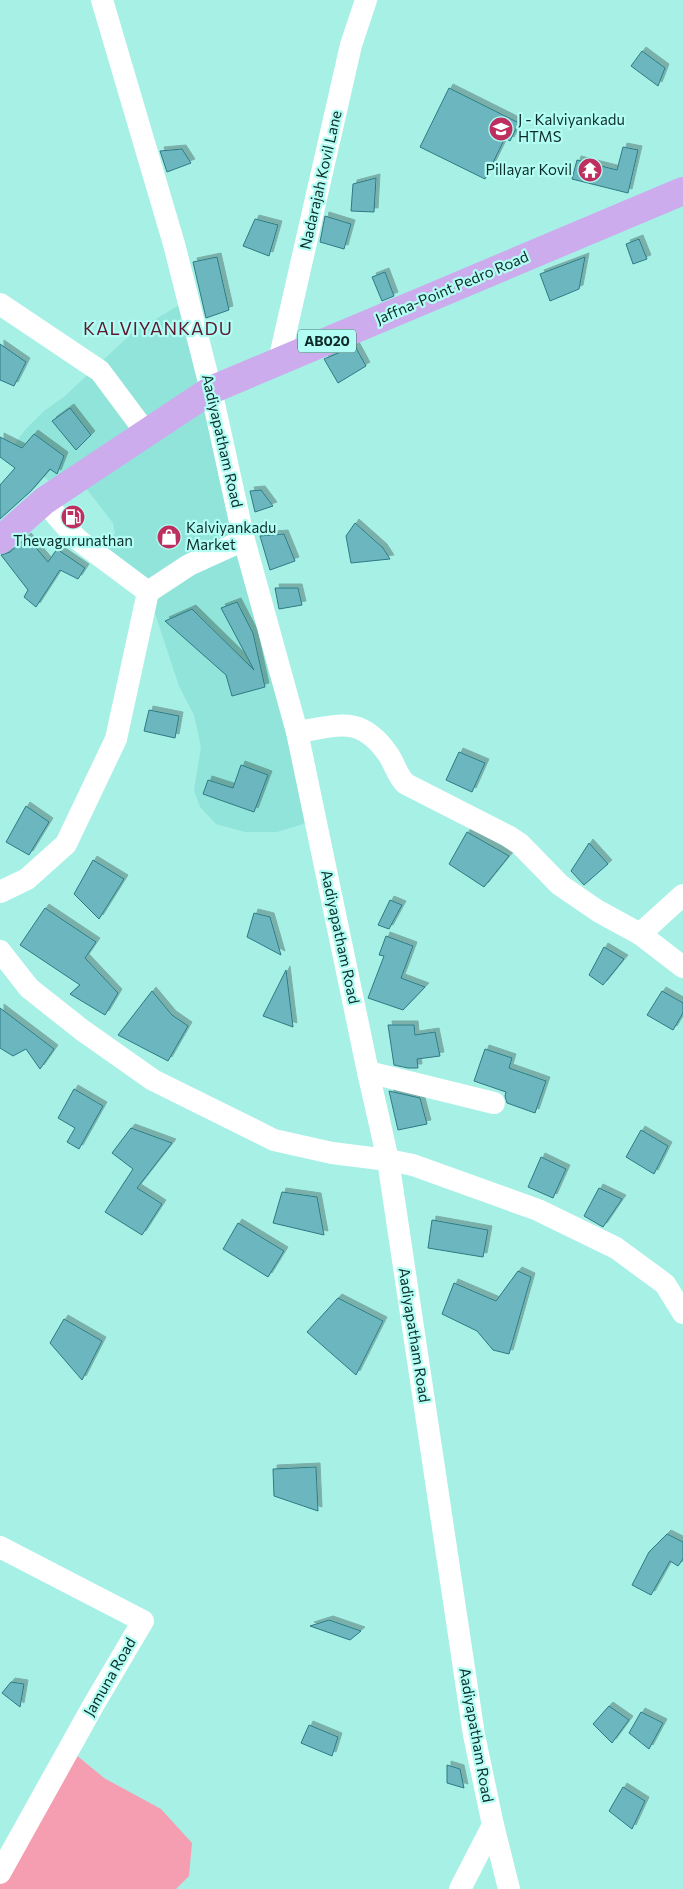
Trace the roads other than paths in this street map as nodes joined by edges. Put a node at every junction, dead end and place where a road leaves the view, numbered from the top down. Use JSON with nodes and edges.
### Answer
{"nodes":[{"id":1,"x":102,"y":0,"type":"edge"},
{"id":2,"x":366,"y":0,"type":"edge"},
{"id":3,"x":683,"y":191,"type":"edge"},
{"id":4,"x":0,"y":304,"type":"edge"},
{"id":5,"x":279,"y":361,"type":"junction"},
{"id":6,"x":211,"y":390,"type":"junction"},
{"id":7,"x":148,"y":434,"type":"junction"},
{"id":8,"x":44,"y":502,"type":"junction"},
{"id":9,"x":0,"y":540,"type":"edge"},
{"id":10,"x":244,"y":540,"type":"junction"},
{"id":11,"x":148,"y":592,"type":"junction"},
{"id":12,"x":297,"y":732,"type":"junction"},
{"id":13,"x":0,"y":892,"type":"edge"},
{"id":14,"x":683,"y":895,"type":"edge"},
{"id":15,"x":640,"y":934,"type":"junction"},
{"id":16,"x":0,"y":951,"type":"edge"},
{"id":17,"x":683,"y":966,"type":"edge"},
{"id":18,"x":368,"y":1072,"type":"junction"},
{"id":19,"x":494,"y":1103,"type":"dead end"},
{"id":20,"x":388,"y":1160,"type":"junction"},
{"id":21,"x":683,"y":1313,"type":"edge"},
{"id":22,"x":0,"y":1547,"type":"edge"},
{"id":23,"x":493,"y":1825,"type":"junction"},
{"id":24,"x":0,"y":1873,"type":"edge"},
{"id":25,"x":460,"y":1889,"type":"edge"},
{"id":26,"x":509,"y":1889,"type":"edge"}],
"edges":[{"from":1,"to":6,"type":"street","name":"Aadiyapatham Road"},
{"from":2,"to":5,"type":"street","name":"Nadarajah Kovil Lane"},
{"from":3,"to":5,"type":"main road","name":"Jaffna-Point Pedro Road","number":"AB020"},
{"from":4,"to":7,"type":"street"},
{"from":5,"to":6,"type":"main road","name":"Jaffna-Point Pedro Road","number":"AB020"},
{"from":6,"to":7,"type":"main road","name":"Jaffna-Point Pedro Road","number":"AB020"},
{"from":6,"to":10,"type":"street","name":"Aadiyapatham Road"},
{"from":7,"to":8,"type":"main road","name":"Jaffna-Point Pedro Road","number":"AB020"},
{"from":8,"to":9,"type":"main road","name":"Jaffna-Point Pedro Road","number":"AB020"},
{"from":8,"to":11,"type":"street"},
{"from":10,"to":11,"type":"street"},
{"from":10,"to":12,"type":"street","name":"Aadiyapatham Road"},
{"from":11,"to":13,"type":"street"},
{"from":12,"to":15,"type":"street"},
{"from":12,"to":18,"type":"street","name":"Aadiyapatham Road"},
{"from":14,"to":15,"type":"street"},
{"from":15,"to":17,"type":"street"},
{"from":16,"to":20,"type":"street"},
{"from":18,"to":19,"type":"street"},
{"from":18,"to":20,"type":"street","name":"Aadiyapatham Road"},
{"from":20,"to":21,"type":"street"},
{"from":20,"to":23,"type":"street","name":"Aadiyapatham Road"},
{"from":22,"to":24,"type":"street","name":"Jamuna Road"},
{"from":23,"to":25,"type":"street"},
{"from":23,"to":26,"type":"street","name":"Aadiyapatham Road"}]}
